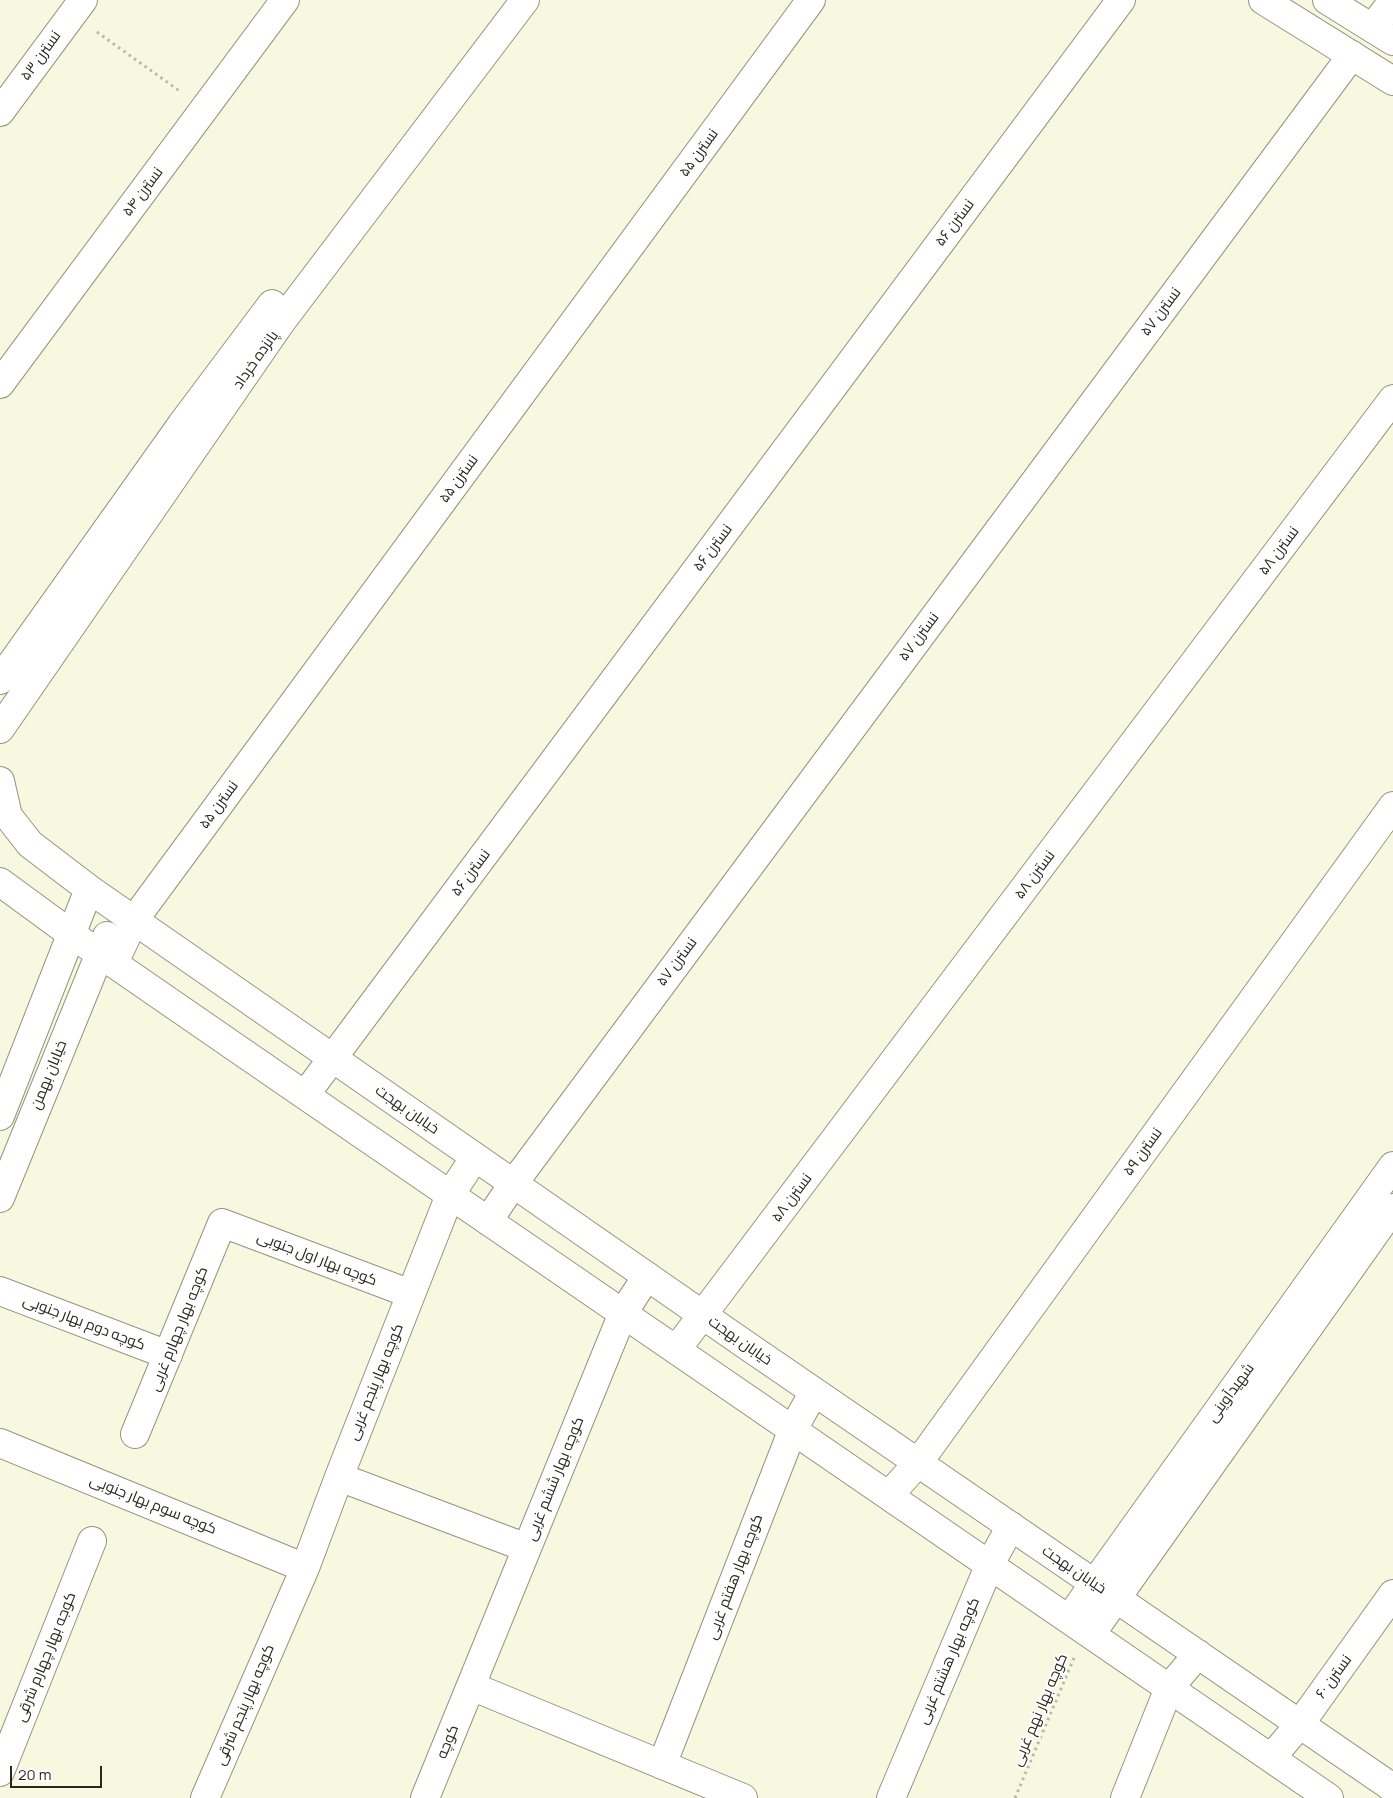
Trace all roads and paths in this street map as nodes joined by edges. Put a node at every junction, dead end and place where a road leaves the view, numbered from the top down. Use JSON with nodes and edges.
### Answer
{"nodes":[{"id":1,"x":285,"y":0,"type":"edge"},
{"id":2,"x":502,"y":0,"type":"edge"},
{"id":3,"x":525,"y":0,"type":"edge"},
{"id":4,"x":812,"y":0,"type":"edge"},
{"id":5,"x":1120,"y":0,"type":"edge"},
{"id":6,"x":1263,"y":0,"type":"edge"},
{"id":7,"x":1328,"y":0,"type":"edge"},
{"id":8,"x":1393,"y":1,"type":"edge"},
{"id":9,"x":77,"y":7,"type":"edge"},
{"id":10,"x":1383,"y":35,"type":"edge"},
{"id":11,"x":1352,"y":55,"type":"junction"},
{"id":12,"x":1393,"y":81,"type":"edge"},
{"id":13,"x":204,"y":109,"type":"junction"},
{"id":14,"x":0,"y":112,"type":"edge"},
{"id":15,"x":0,"y":384,"type":"edge"},
{"id":16,"x":1393,"y":399,"type":"edge"},
{"id":17,"x":0,"y":680,"type":"edge"},
{"id":18,"x":0,"y":729,"type":"edge"},
{"id":19,"x":0,"y":781,"type":"edge"},
{"id":20,"x":1393,"y":806,"type":"edge"},
{"id":21,"x":0,"y":824,"type":"edge"},
{"id":22,"x":30,"y":844,"type":"junction"},
{"id":23,"x":0,"y":882,"type":"edge"},
{"id":24,"x":89,"y":889,"type":"junction"},
{"id":25,"x":127,"y":915,"type":"junction"},
{"id":26,"x":71,"y":934,"type":"junction"},
{"id":27,"x":106,"y":958,"type":"junction"},
{"id":28,"x":334,"y":1058,"type":"junction"},
{"id":29,"x":305,"y":1095,"type":"junction"},
{"id":30,"x":0,"y":1116,"type":"edge"},
{"id":31,"x":475,"y":1157,"type":"junction"},
{"id":32,"x":1393,"y":1166,"type":"edge"},
{"id":33,"x":513,"y":1184,"type":"junction"},
{"id":34,"x":450,"y":1195,"type":"junction"},
{"id":35,"x":0,"y":1198,"type":"edge"},
{"id":36,"x":1393,"y":1208,"type":"edge"},
{"id":37,"x":488,"y":1221,"type":"junction"},
{"id":38,"x":222,"y":1223,"type":"joint"},
{"id":39,"x":647,"y":1276,"type":"junction"},
{"id":40,"x":0,"y":1291,"type":"edge"},
{"id":41,"x":411,"y":1294,"type":"junction"},
{"id":42,"x":623,"y":1313,"type":"junction"},
{"id":43,"x":704,"y":1316,"type":"junction"},
{"id":44,"x":676,"y":1350,"type":"junction"},
{"id":45,"x":168,"y":1355,"type":"junction"},
{"id":46,"x":814,"y":1392,"type":"junction"},
{"id":47,"x":793,"y":1429,"type":"junction"},
{"id":48,"x":135,"y":1434,"type":"dead end"},
{"id":49,"x":0,"y":1443,"type":"edge"},
{"id":50,"x":918,"y":1463,"type":"junction"},
{"id":51,"x":339,"y":1477,"type":"junction"},
{"id":52,"x":888,"y":1495,"type":"junction"},
{"id":53,"x":1010,"y":1526,"type":"junction"},
{"id":54,"x":92,"y":1542,"type":"dead end"},
{"id":55,"x":527,"y":1548,"type":"junction"},
{"id":56,"x":990,"y":1564,"type":"junction"},
{"id":57,"x":305,"y":1568,"type":"junction"},
{"id":58,"x":1105,"y":1591,"type":"junction"},
{"id":59,"x":1393,"y":1594,"type":"edge"},
{"id":60,"x":286,"y":1612,"type":"joint"},
{"id":61,"x":1082,"y":1628,"type":"junction"},
{"id":62,"x":1198,"y":1654,"type":"junction"},
{"id":63,"x":471,"y":1686,"type":"junction"},
{"id":64,"x":1169,"y":1688,"type":"junction"},
{"id":65,"x":1300,"y":1724,"type":"junction"},
{"id":66,"x":1271,"y":1758,"type":"junction"},
{"id":67,"x":1353,"y":1760,"type":"junction"},
{"id":68,"x":662,"y":1765,"type":"junction"},
{"id":69,"x":0,"y":1772,"type":"edge"},
{"id":70,"x":1393,"y":1788,"type":"edge"},
{"id":71,"x":1327,"y":1797,"type":"edge"},
{"id":72,"x":205,"y":1798,"type":"edge"},
{"id":73,"x":425,"y":1798,"type":"edge"},
{"id":74,"x":743,"y":1798,"type":"edge"},
{"id":75,"x":891,"y":1798,"type":"edge"},
{"id":76,"x":1015,"y":1798,"type":"edge"},
{"id":77,"x":1125,"y":1798,"type":"edge"}],
"edges":[{"from":1,"to":13,"type":"street","name":"نسترن ۵۴"},
{"from":2,"to":17,"type":"street","name":"پانزده خرداد"},
{"from":3,"to":18,"type":"street","name":"پانزده خرداد"},
{"from":4,"to":25,"type":"street","name":"نسترن ۵۵"},
{"from":5,"to":28,"type":"street","name":"نسترن ۵۶"},
{"from":6,"to":11,"type":"street"},
{"from":7,"to":10,"type":"street"},
{"from":8,"to":10,"type":"street"},
{"from":9,"to":13,"type":"path"},
{"from":9,"to":14,"type":"street","name":"نسترن ۵۳"},
{"from":11,"to":12,"type":"street"},
{"from":11,"to":33,"type":"street","name":"نسترن ۵۷"},
{"from":13,"to":15,"type":"street","name":"نسترن ۵۴"},
{"from":16,"to":43,"type":"street","name":"نسترن ۵۸"},
{"from":19,"to":22,"type":"street"},
{"from":20,"to":50,"type":"street","name":"نسترن ۵۹"},
{"from":21,"to":22,"type":"street"},
{"from":22,"to":24,"type":"street","name":"خیابان بهجت"},
{"from":23,"to":26,"type":"street"},
{"from":24,"to":25,"type":"street","name":"خیابان بهجت"},
{"from":24,"to":26,"type":"street","name":"خیابان بهمن"},
{"from":25,"to":27,"type":"street","name":"نسترن ۵۵"},
{"from":25,"to":28,"type":"street","name":"خیابان بهجت"},
{"from":26,"to":27,"type":"street"},
{"from":26,"to":30,"type":"street","name":"خیابان بهمن"},
{"from":27,"to":29,"type":"street"},
{"from":27,"to":35,"type":"street","name":"خیابان بهمن"},
{"from":28,"to":29,"type":"street","name":"نسترن ۵۶"},
{"from":28,"to":31,"type":"street","name":"خیابان بهجت"},
{"from":29,"to":34,"type":"street"},
{"from":31,"to":33,"type":"street","name":"خیابان بهجت"},
{"from":31,"to":34,"type":"street","name":"کوچه بهار پنجم غربی"},
{"from":32,"to":58,"type":"street","name":"شهیدآوینی"},
{"from":33,"to":37,"type":"street","name":"نسترن ۵۷"},
{"from":33,"to":39,"type":"street","name":"خیابان بهجت"},
{"from":34,"to":37,"type":"street"},
{"from":34,"to":41,"type":"street","name":"کوچه بهار پنجم غربی"},
{"from":36,"to":58,"type":"street","name":"شهیدآوینی"},
{"from":37,"to":42,"type":"street"},
{"from":38,"to":41,"type":"street","name":"کوچه بهار اول جنوبی"},
{"from":38,"to":45,"type":"street","name":"کوچه بهار چهارم غربی"},
{"from":39,"to":42,"type":"street","name":"کوچه بهار ششم غربی"},
{"from":39,"to":43,"type":"street","name":"خیابان بهجت"},
{"from":40,"to":45,"type":"street","name":"کوچه دوم بهار جنوبی"},
{"from":41,"to":51,"type":"street","name":"کوچه بهار پنجم غربی"},
{"from":42,"to":44,"type":"street"},
{"from":42,"to":55,"type":"street","name":"کوچه بهار ششم غربی"},
{"from":43,"to":44,"type":"street","name":"نسترن ۵۸"},
{"from":43,"to":46,"type":"street","name":"خیابان بهجت"},
{"from":44,"to":47,"type":"street"},
{"from":45,"to":48,"type":"street","name":"کوچه بهار چهارم غربی"},
{"from":46,"to":47,"type":"street","name":"کوچه بهار هفتم غربی"},
{"from":46,"to":50,"type":"street","name":"خیابان بهجت"},
{"from":47,"to":52,"type":"street"},
{"from":47,"to":68,"type":"street","name":"کوچه بهار هفتم غربی"},
{"from":49,"to":57,"type":"street","name":"کوچه سوم بهار جنوبی"},
{"from":50,"to":52,"type":"street","name":"نسترن ۵۹"},
{"from":50,"to":53,"type":"street","name":"خیابان بهجت"},
{"from":51,"to":55,"type":"street"},
{"from":51,"to":57,"type":"street","name":"کوچه بهار پنجم غربی"},
{"from":52,"to":56,"type":"street"},
{"from":53,"to":56,"type":"street","name":"کوچه بهار هشتم غربی"},
{"from":53,"to":58,"type":"street","name":"خیابان بهجت"},
{"from":54,"to":69,"type":"street","name":"کوجه بهار چهارم شرقی"},
{"from":55,"to":63,"type":"street","name":"کوچه بهار ششم غربی"},
{"from":56,"to":61,"type":"street"},
{"from":56,"to":75,"type":"street","name":"کوچه بهار هشتم غربی"},
{"from":57,"to":60,"type":"street","name":"کوچه بهار پنجم غربی"},
{"from":58,"to":61,"type":"street","name":"شهیدآوینی"},
{"from":58,"to":62,"type":"street","name":"خیابان بهجت"},
{"from":59,"to":65,"type":"street","name":"نسترن ۶۰"},
{"from":60,"to":72,"type":"street","name":"کوچه بهار پنجم شرقی"},
{"from":61,"to":64,"type":"street"},
{"from":61,"to":76,"type":"path","name":"کوچه بهار نهم غربی"},
{"from":62,"to":64,"type":"street"},
{"from":62,"to":65,"type":"street","name":"خیابان بهجت"},
{"from":63,"to":68,"type":"street"},
{"from":63,"to":73,"type":"street","name":"کوچه"},
{"from":64,"to":66,"type":"street"},
{"from":64,"to":77,"type":"street"},
{"from":65,"to":66,"type":"street","name":"نسترن ۶۰"},
{"from":65,"to":67,"type":"street","name":"خیابان بهجت"},
{"from":66,"to":71,"type":"street"},
{"from":67,"to":70,"type":"street","name":"خیابان بهجت"},
{"from":67,"to":71,"type":"street"},
{"from":68,"to":74,"type":"street"}]}
